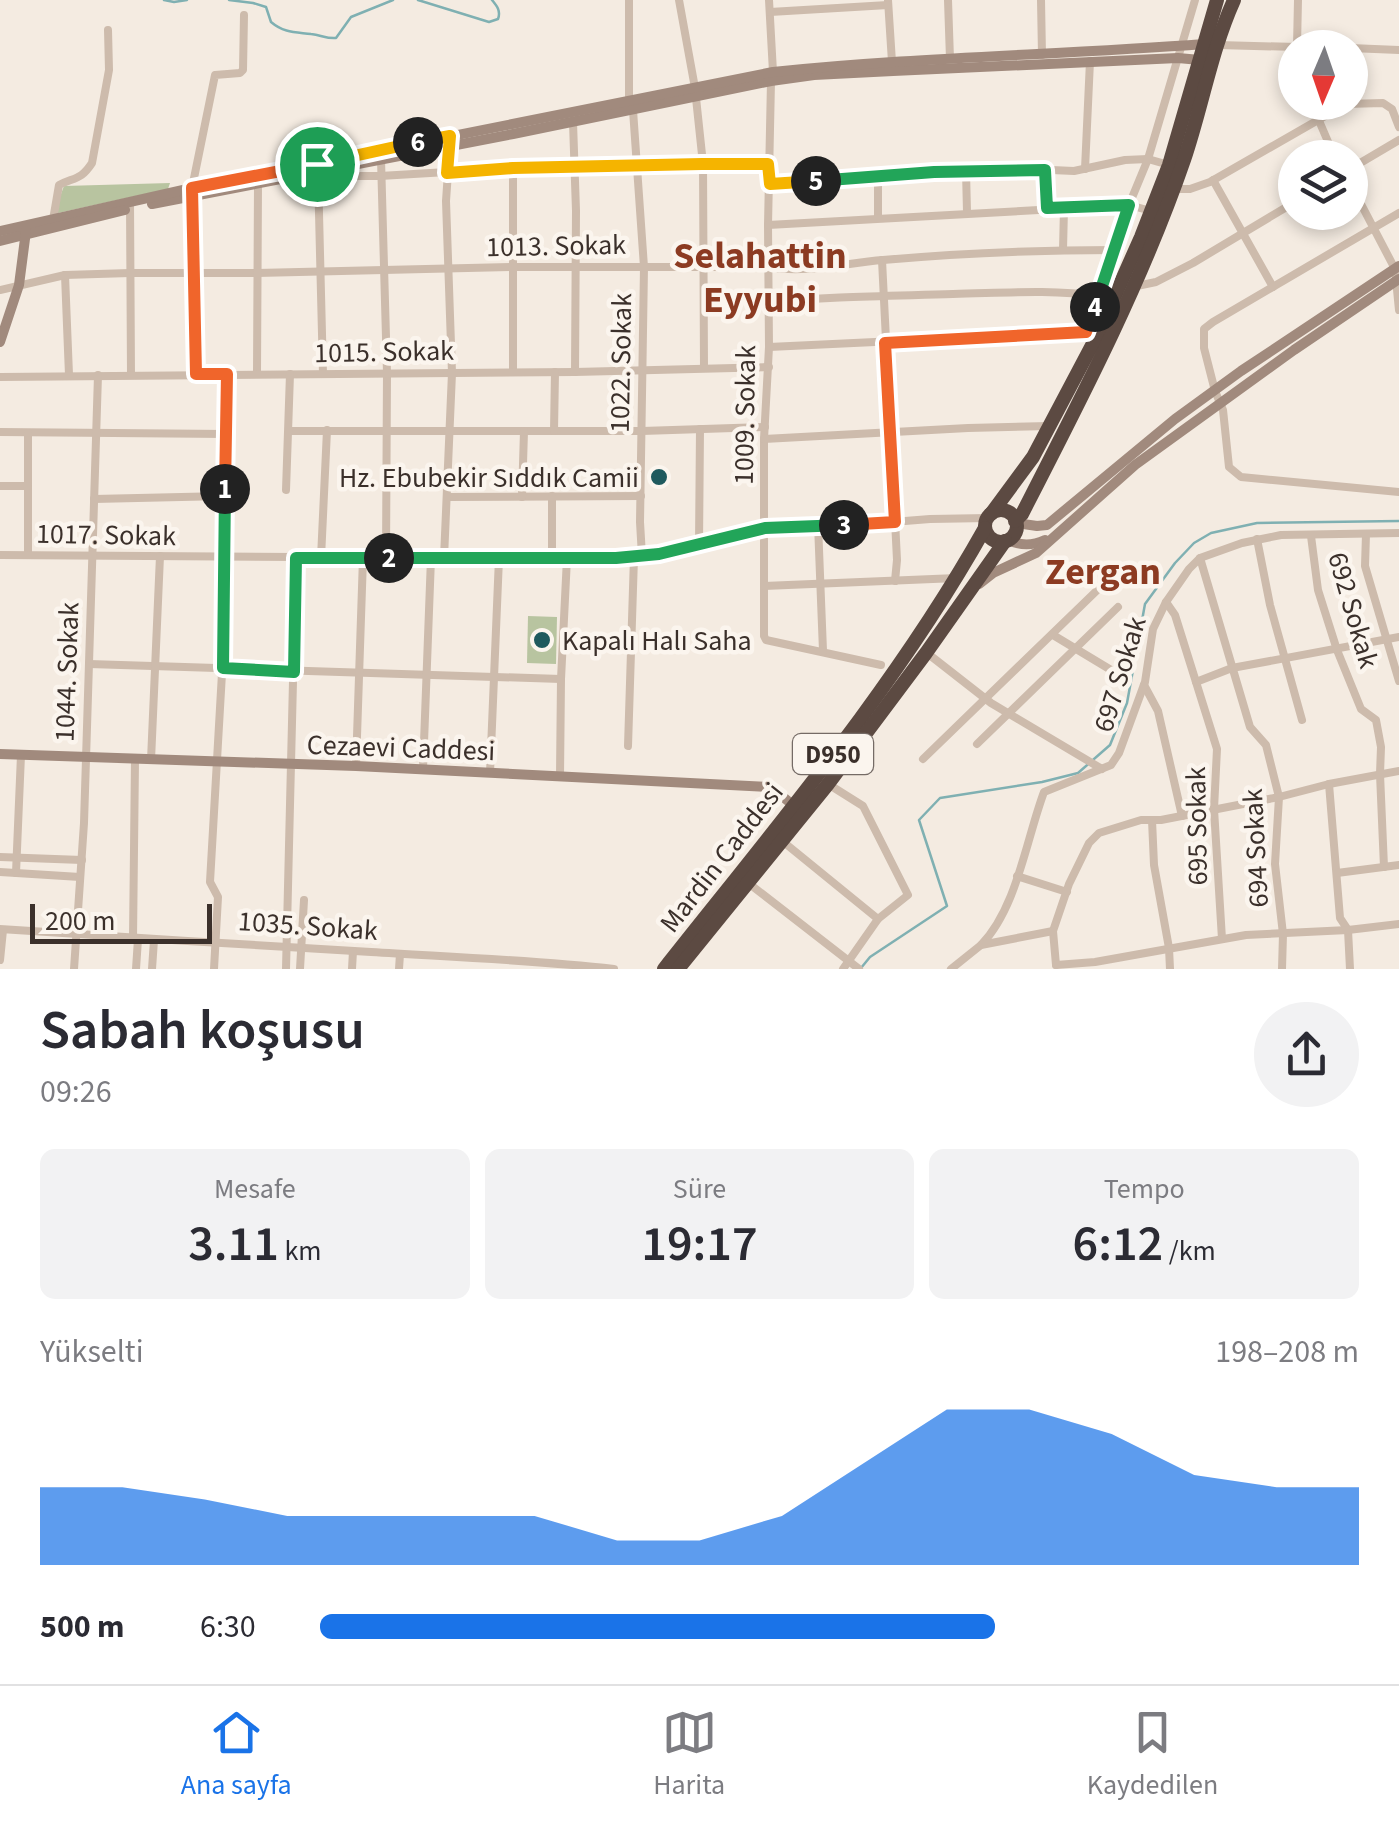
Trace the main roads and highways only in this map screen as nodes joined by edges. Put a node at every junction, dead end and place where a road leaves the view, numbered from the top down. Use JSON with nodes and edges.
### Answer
{"nodes":[{"id":1,"x":1217,"y":0,"type":"edge"},
{"id":2,"x":1234,"y":0,"type":"edge"},
{"id":3,"x":1207,"y":49,"type":"junction"},
{"id":4,"x":988,"y":520,"type":"junction"},
{"id":5,"x":1016,"y":522,"type":"junction"},
{"id":6,"x":1006,"y":541,"type":"junction"},
{"id":7,"x":664,"y":969,"type":"edge"},
{"id":8,"x":678,"y":969,"type":"edge"}],
"edges":[{"from":1,"to":3,"type":"highway"},
{"from":2,"to":3,"type":"highway"},
{"from":3,"to":4,"type":"highway","name":"Mardin Caddesi"},
{"from":3,"to":5,"type":"highway","name":"Mardin Caddesi"},
{"from":4,"to":5,"type":"highway"},
{"from":4,"to":6,"type":"highway"},
{"from":4,"to":7,"type":"highway","name":"Mardin Caddesi","number":"D950"},
{"from":5,"to":6,"type":"highway","name":"Mardin Caddesi"},
{"from":6,"to":8,"type":"highway","name":"Mardin Caddesi","number":"D950"}]}
